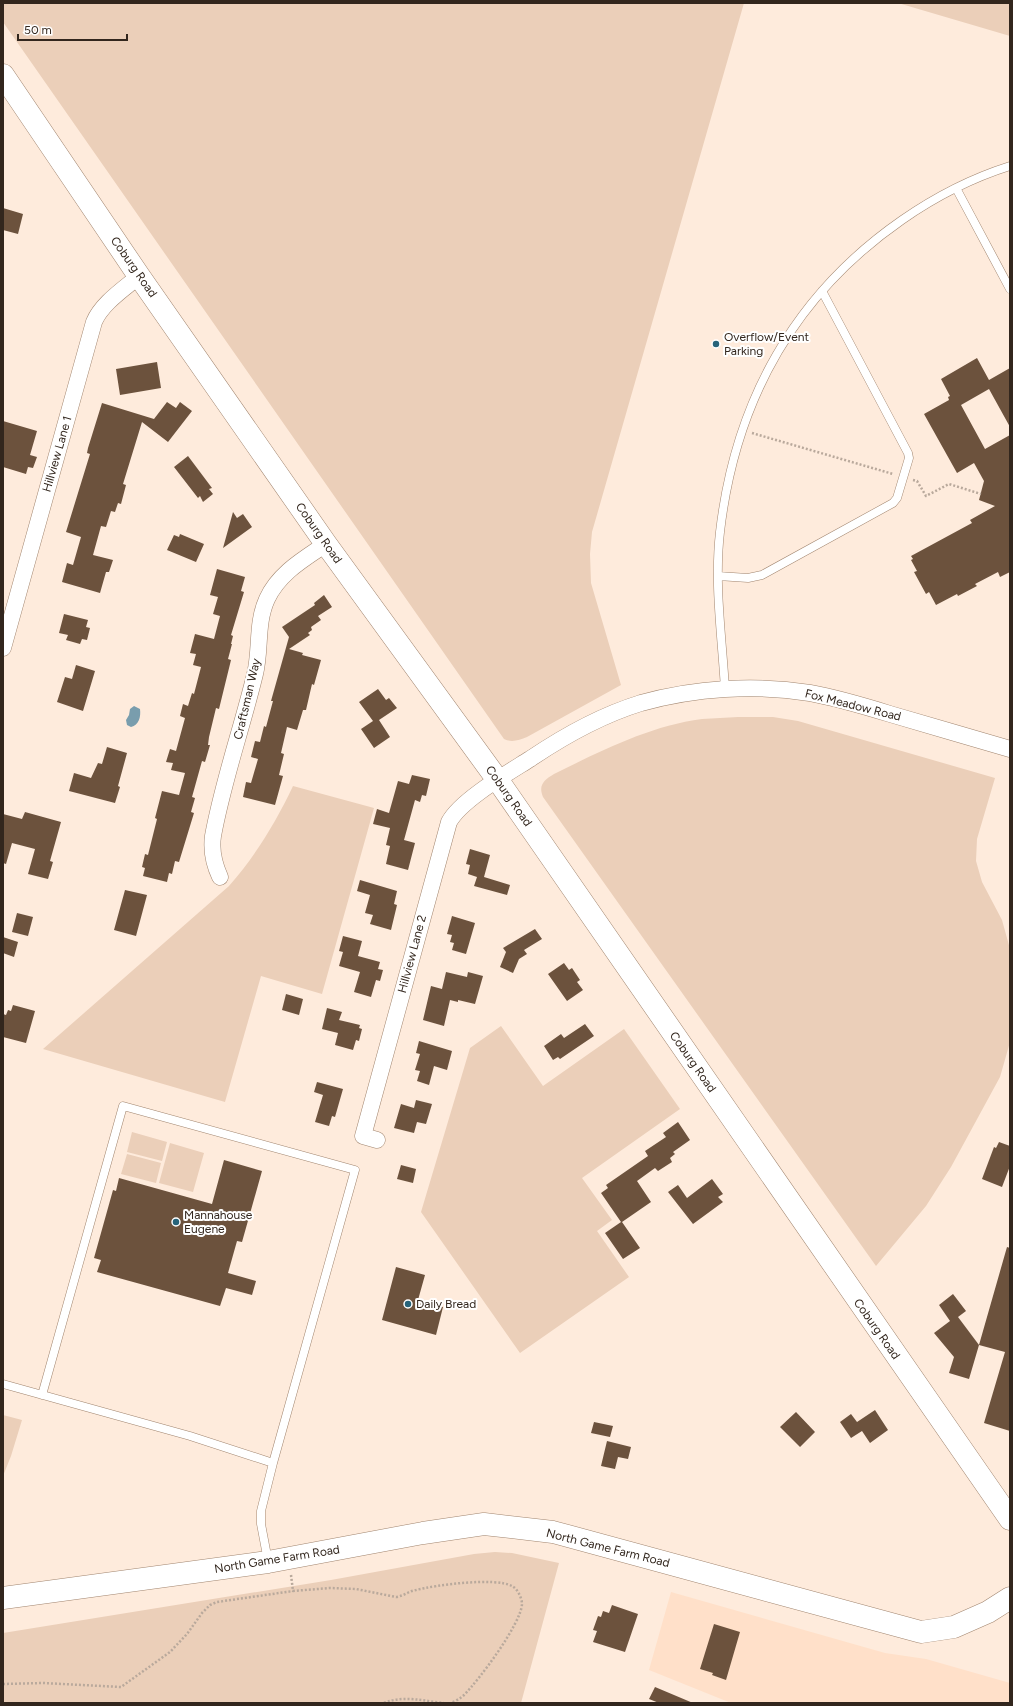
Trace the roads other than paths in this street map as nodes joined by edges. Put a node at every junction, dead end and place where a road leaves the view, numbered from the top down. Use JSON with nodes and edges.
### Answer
{"nodes":[{"id":1,"x":3,"y":75,"type":"edge"},
{"id":2,"x":1010,"y":166,"type":"edge"},
{"id":3,"x":956,"y":188,"type":"junction"},
{"id":4,"x":139,"y":276,"type":"junction"},
{"id":5,"x":1010,"y":289,"type":"edge"},
{"id":6,"x":822,"y":291,"type":"junction"},
{"id":7,"x":326,"y":544,"type":"junction"},
{"id":8,"x":718,"y":576,"type":"junction"},
{"id":9,"x":3,"y":648,"type":"edge"},
{"id":10,"x":725,"y":689,"type":"junction"},
{"id":11,"x":1010,"y":749,"type":"edge"},
{"id":12,"x":498,"y":780,"type":"junction"},
{"id":13,"x":220,"y":877,"type":"dead end"},
{"id":14,"x":377,"y":1140,"type":"dead end"},
{"id":15,"x":3,"y":1384,"type":"edge"},
{"id":16,"x":42,"y":1395,"type":"junction"},
{"id":17,"x":273,"y":1463,"type":"junction"},
{"id":18,"x":1010,"y":1520,"type":"edge"},
{"id":19,"x":278,"y":1560,"type":"junction"},
{"id":20,"x":3,"y":1598,"type":"edge"},
{"id":21,"x":1010,"y":1598,"type":"edge"}],
"edges":[{"from":1,"to":4,"type":"main road","name":"Coburg Road"},
{"from":2,"to":3,"type":"lane"},
{"from":3,"to":5,"type":"lane"},
{"from":3,"to":6,"type":"lane"},
{"from":4,"to":7,"type":"main road","name":"Coburg Road"},
{"from":4,"to":9,"type":"street","name":"Hillview Lane 1"},
{"from":6,"to":8,"type":"lane"},
{"from":6,"to":8,"type":"lane"},
{"from":7,"to":12,"type":"main road","name":"Coburg Road"},
{"from":7,"to":13,"type":"street","name":"Craftsman Way"},
{"from":8,"to":10,"type":"lane"},
{"from":10,"to":11,"type":"street","name":"Fox Meadow Road"},
{"from":10,"to":12,"type":"street","name":"Fox Meadow Road"},
{"from":12,"to":14,"type":"street","name":"Hillview Lane 2"},
{"from":12,"to":18,"type":"main road","name":"Coburg Road"},
{"from":15,"to":16,"type":"lane"},
{"from":16,"to":17,"type":"lane"},
{"from":16,"to":17,"type":"lane"},
{"from":17,"to":19,"type":"lane"},
{"from":19,"to":20,"type":"main road","name":"North Game Farm Road"},
{"from":19,"to":21,"type":"main road","name":"North Game Farm Road"}]}
